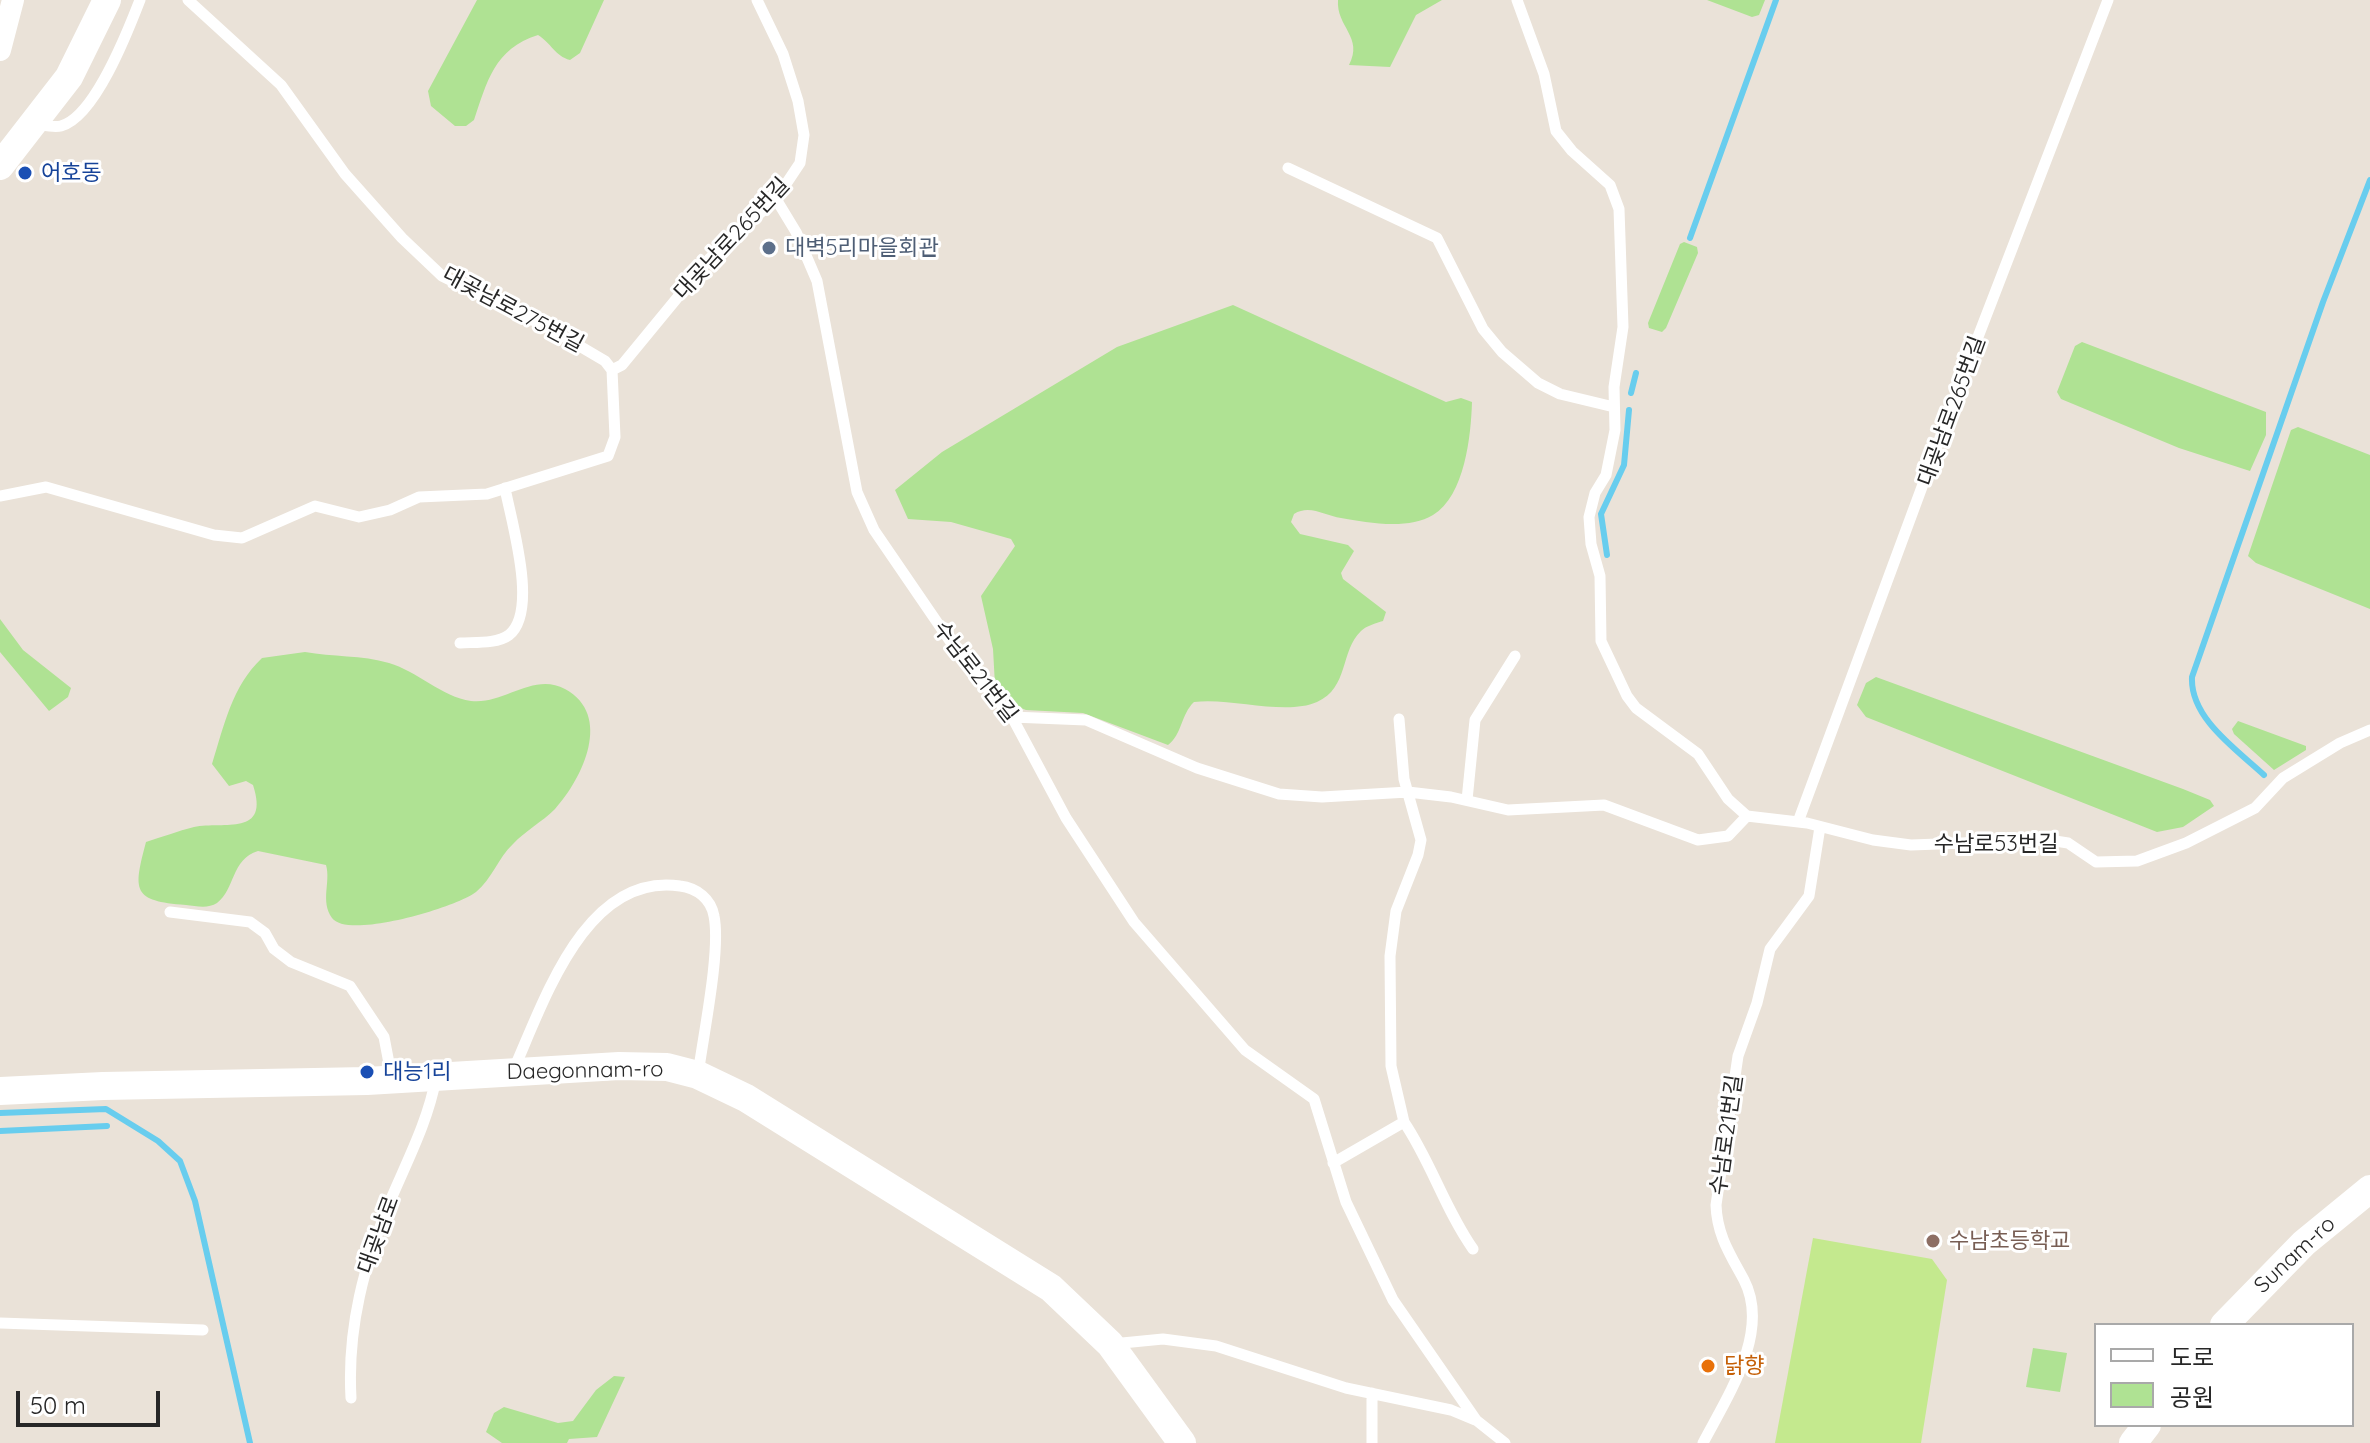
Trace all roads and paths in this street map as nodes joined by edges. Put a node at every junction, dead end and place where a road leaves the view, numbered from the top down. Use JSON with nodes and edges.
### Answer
{"nodes":[{"id":1,"x":13,"y":0,"type":"edge"},
{"id":2,"x":107,"y":0,"type":"edge"},
{"id":3,"x":140,"y":0,"type":"edge"},
{"id":4,"x":188,"y":0,"type":"edge"},
{"id":5,"x":757,"y":0,"type":"edge"},
{"id":6,"x":1517,"y":0,"type":"edge"},
{"id":7,"x":2108,"y":0,"type":"edge"},
{"id":8,"x":0,"y":50,"type":"edge"},
{"id":9,"x":36,"y":124,"type":"junction"},
{"id":10,"x":0,"y":166,"type":"edge"},
{"id":11,"x":1288,"y":168,"type":"dead end"},
{"id":12,"x":776,"y":199,"type":"junction"},
{"id":13,"x":612,"y":370,"type":"junction"},
{"id":14,"x":1614,"y":407,"type":"junction"},
{"id":15,"x":505,"y":488,"type":"junction"},
{"id":16,"x":0,"y":496,"type":"edge"},
{"id":17,"x":460,"y":643,"type":"dead end"},
{"id":18,"x":1515,"y":656,"type":"dead end"},
{"id":19,"x":1012,"y":717,"type":"junction"},
{"id":20,"x":1399,"y":719,"type":"dead end"},
{"id":21,"x":2370,"y":730,"type":"edge"},
{"id":22,"x":1408,"y":792,"type":"junction"},
{"id":23,"x":1467,"y":800,"type":"junction"},
{"id":24,"x":1747,"y":816,"type":"junction"},
{"id":25,"x":1798,"y":822,"type":"junction"},
{"id":26,"x":1820,"y":827,"type":"junction"},
{"id":27,"x":170,"y":912,"type":"dead end"},
{"id":28,"x":513,"y":1073,"type":"junction"},
{"id":29,"x":698,"y":1075,"type":"junction"},
{"id":30,"x":436,"y":1077,"type":"junction"},
{"id":31,"x":392,"y":1079,"type":"junction"},
{"id":32,"x":0,"y":1091,"type":"edge"},
{"id":33,"x":1404,"y":1122,"type":"junction"},
{"id":34,"x":1333,"y":1163,"type":"junction"},
{"id":35,"x":2370,"y":1189,"type":"edge"},
{"id":36,"x":1473,"y":1249,"type":"dead end"},
{"id":37,"x":0,"y":1323,"type":"edge"},
{"id":38,"x":2226,"y":1323,"type":"edge"},
{"id":39,"x":203,"y":1330,"type":"dead end"},
{"id":40,"x":1110,"y":1344,"type":"junction"},
{"id":41,"x":1372,"y":1393,"type":"junction"},
{"id":42,"x":351,"y":1398,"type":"dead end"},
{"id":43,"x":1476,"y":1420,"type":"junction"},
{"id":44,"x":2145,"y":1427,"type":"edge"},
{"id":45,"x":1182,"y":1443,"type":"edge"},
{"id":46,"x":1372,"y":1443,"type":"edge"},
{"id":47,"x":1505,"y":1443,"type":"edge"},
{"id":48,"x":1703,"y":1443,"type":"edge"},
{"id":49,"x":2133,"y":1443,"type":"edge"}],
"edges":[{"from":1,"to":8,"type":"street"},
{"from":2,"to":9,"type":"street"},
{"from":3,"to":9,"type":"lane"},
{"from":4,"to":13,"type":"lane","name":"대곶남로275번길"},
{"from":5,"to":12,"type":"lane","name":"대곶남로265번길"},
{"from":6,"to":14,"type":"lane"},
{"from":7,"to":25,"type":"lane","name":"대곶남로265번길"},
{"from":9,"to":10,"type":"street"},
{"from":11,"to":14,"type":"lane"},
{"from":12,"to":13,"type":"lane","name":"대곶남로265번길"},
{"from":12,"to":19,"type":"lane","name":"수남로21번길"},
{"from":13,"to":15,"type":"lane"},
{"from":14,"to":24,"type":"lane"},
{"from":15,"to":16,"type":"lane"},
{"from":15,"to":17,"type":"lane"},
{"from":18,"to":23,"type":"lane"},
{"from":19,"to":22,"type":"lane"},
{"from":19,"to":34,"type":"lane","name":"수남로21번길"},
{"from":20,"to":22,"type":"lane"},
{"from":21,"to":26,"type":"lane","name":"수남로53번길"},
{"from":22,"to":23,"type":"lane"},
{"from":22,"to":33,"type":"lane"},
{"from":23,"to":24,"type":"lane"},
{"from":24,"to":25,"type":"lane"},
{"from":25,"to":26,"type":"lane"},
{"from":26,"to":48,"type":"lane","name":"수남로21번길"},
{"from":27,"to":31,"type":"lane"},
{"from":28,"to":29,"type":"street","name":"Daegonnam-ro"},
{"from":28,"to":29,"type":"lane"},
{"from":28,"to":30,"type":"street","name":"Daegonnam-ro"},
{"from":29,"to":40,"type":"street","name":"Daegonnam-ro"},
{"from":30,"to":31,"type":"street","name":"Daegonnam-ro"},
{"from":30,"to":42,"type":"lane","name":"대곶남로"},
{"from":31,"to":32,"type":"street","name":"Daegonnam-ro"},
{"from":33,"to":34,"type":"lane"},
{"from":33,"to":36,"type":"lane"},
{"from":34,"to":43,"type":"lane","name":"수남로21번길"},
{"from":35,"to":38,"type":"street","name":"Sunam-ro"},
{"from":37,"to":39,"type":"lane"},
{"from":40,"to":41,"type":"lane"},
{"from":40,"to":45,"type":"street","name":"Daegonnam-ro"},
{"from":41,"to":43,"type":"lane"},
{"from":41,"to":46,"type":"lane"},
{"from":43,"to":47,"type":"lane","name":"수남로21번길"},
{"from":44,"to":49,"type":"street"}]}
